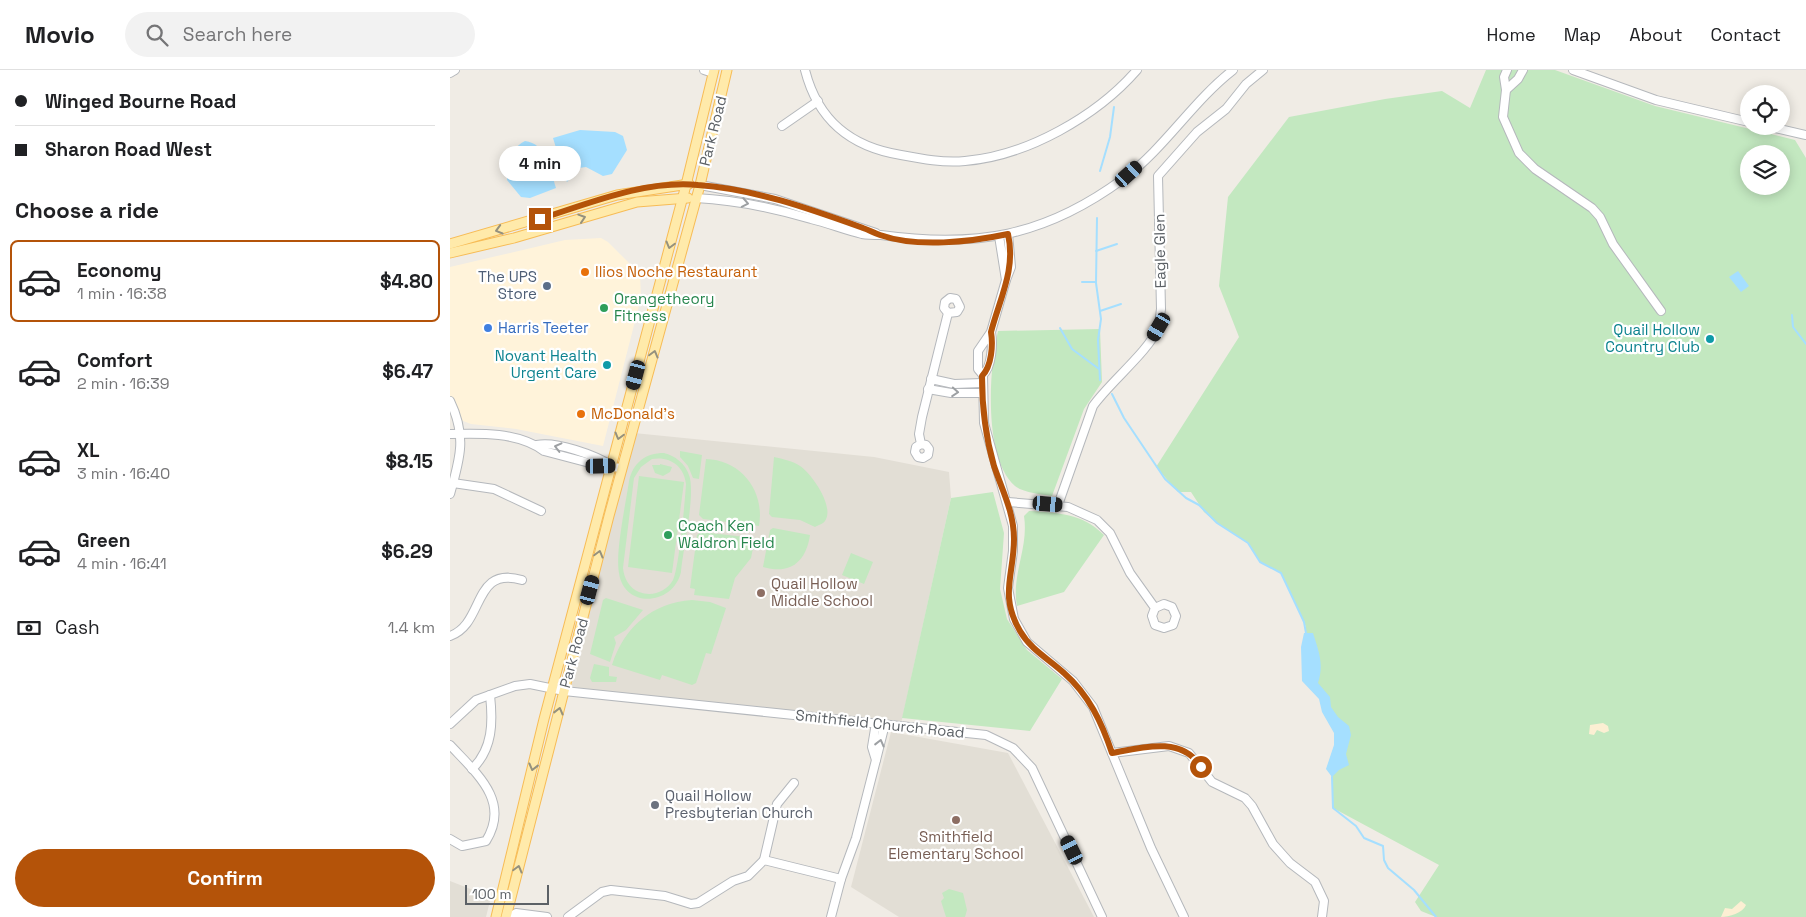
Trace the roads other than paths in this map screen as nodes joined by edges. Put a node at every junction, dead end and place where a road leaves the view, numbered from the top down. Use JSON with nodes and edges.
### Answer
{"nodes":[{"id":1,"x":454,"y":70,"type":"edge"},
{"id":2,"x":727,"y":70,"type":"edge"},
{"id":3,"x":805,"y":70,"type":"edge"},
{"id":4,"x":1137,"y":70,"type":"edge"},
{"id":5,"x":1233,"y":70,"type":"edge"},
{"id":6,"x":1263,"y":70,"type":"edge"},
{"id":7,"x":1507,"y":70,"type":"edge"},
{"id":8,"x":1523,"y":70,"type":"edge"},
{"id":9,"x":1573,"y":70,"type":"edge"},
{"id":10,"x":710,"y":71,"type":"edge"},
{"id":11,"x":450,"y":73,"type":"edge"},
{"id":12,"x":1506,"y":90,"type":"junction"},
{"id":13,"x":818,"y":101,"type":"junction"},
{"id":14,"x":1740,"y":120,"type":"edge"},
{"id":15,"x":782,"y":126,"type":"dead end"},
{"id":16,"x":1790,"y":131,"type":"edge"},
{"id":17,"x":1806,"y":135,"type":"edge"},
{"id":18,"x":686,"y":185,"type":"junction"},
{"id":19,"x":700,"y":185,"type":"junction"},
{"id":20,"x":683,"y":198,"type":"junction"},
{"id":21,"x":696,"y":198,"type":"junction"},
{"id":22,"x":1008,"y":234,"type":"junction"},
{"id":23,"x":880,"y":235,"type":"junction"},
{"id":24,"x":999,"y":236,"type":"junction"},
{"id":25,"x":450,"y":244,"type":"edge"},
{"id":26,"x":450,"y":253,"type":"edge"},
{"id":27,"x":1006,"y":280,"type":"junction"},
{"id":28,"x":1661,"y":311,"type":"dead end"},
{"id":29,"x":948,"y":313,"type":"dead end"},
{"id":30,"x":991,"y":332,"type":"junction"},
{"id":31,"x":931,"y":379,"type":"junction"},
{"id":32,"x":982,"y":379,"type":"junction"},
{"id":33,"x":928,"y":389,"type":"junction"},
{"id":34,"x":982,"y":392,"type":"junction"},
{"id":35,"x":450,"y":401,"type":"edge"},
{"id":36,"x":450,"y":434,"type":"edge"},
{"id":37,"x":461,"y":434,"type":"junction"},
{"id":38,"x":921,"y":444,"type":"dead end"},
{"id":39,"x":612,"y":466,"type":"junction"},
{"id":40,"x":622,"y":468,"type":"junction"},
{"id":41,"x":453,"y":483,"type":"junction"},
{"id":42,"x":450,"y":494,"type":"edge"},
{"id":43,"x":1008,"y":502,"type":"junction"},
{"id":44,"x":1058,"y":505,"type":"junction"},
{"id":45,"x":541,"y":511,"type":"dead end"},
{"id":46,"x":522,"y":580,"type":"dead end"},
{"id":47,"x":1155,"y":608,"type":"dead end"},
{"id":48,"x":450,"y":636,"type":"edge"},
{"id":49,"x":553,"y":689,"type":"junction"},
{"id":50,"x":564,"y":691,"type":"junction"},
{"id":51,"x":490,"y":696,"type":"junction"},
{"id":52,"x":876,"y":723,"type":"junction"},
{"id":53,"x":450,"y":724,"type":"edge"},
{"id":54,"x":885,"y":724,"type":"junction"},
{"id":55,"x":450,"y":745,"type":"edge"},
{"id":56,"x":1112,"y":753,"type":"junction"},
{"id":57,"x":876,"y":760,"type":"junction"},
{"id":58,"x":472,"y":769,"type":"junction"},
{"id":59,"x":794,"y":783,"type":"dead end"},
{"id":60,"x":450,"y":839,"type":"edge"},
{"id":61,"x":764,"y":860,"type":"junction"},
{"id":62,"x":841,"y":880,"type":"junction"},
{"id":63,"x":504,"y":916,"type":"edge"},
{"id":64,"x":546,"y":917,"type":"edge"},
{"id":65,"x":568,"y":917,"type":"edge"},
{"id":66,"x":831,"y":917,"type":"edge"},
{"id":67,"x":1102,"y":917,"type":"edge"},
{"id":68,"x":1184,"y":917,"type":"edge"},
{"id":69,"x":1322,"y":917,"type":"edge"}],
"edges":[{"from":1,"to":11,"type":"street"},
{"from":2,"to":19,"type":"main road","name":"Park Road"},
{"from":3,"to":13,"type":"street"},
{"from":4,"to":13,"type":"street"},
{"from":5,"to":22,"type":"street"},
{"from":6,"to":44,"type":"street","name":"Eagle Glen"},
{"from":7,"to":12,"type":"street"},
{"from":8,"to":12,"type":"street"},
{"from":9,"to":14,"type":"street"},
{"from":10,"to":18,"type":"main road","name":"Park Road"},
{"from":12,"to":28,"type":"street"},
{"from":13,"to":15,"type":"street"},
{"from":16,"to":17,"type":"street"},
{"from":18,"to":19,"type":"main road"},
{"from":18,"to":20,"type":"main road","name":"Park Road"},
{"from":18,"to":25,"type":"main road","one_way":true},
{"from":19,"to":21,"type":"main road","name":"Park Road"},
{"from":19,"to":23,"type":"street"},
{"from":20,"to":21,"type":"main road"},
{"from":26,"to":20,"type":"main road","one_way":true},
{"from":20,"to":39,"type":"main road","name":"Park Road","one_way":true},
{"from":21,"to":23,"type":"street","one_way":true},
{"from":40,"to":21,"type":"main road","name":"Park Road","one_way":true},
{"from":22,"to":24,"type":"street"},
{"from":22,"to":27,"type":"street"},
{"from":23,"to":24,"type":"street"},
{"from":24,"to":27,"type":"street"},
{"from":27,"to":30,"type":"street"},
{"from":29,"to":31,"type":"street"},
{"from":30,"to":32,"type":"street"},
{"from":30,"to":32,"type":"street"},
{"from":31,"to":32,"type":"street"},
{"from":31,"to":33,"type":"street"},
{"from":32,"to":34,"type":"street"},
{"from":33,"to":34,"type":"street","one_way":true},
{"from":33,"to":38,"type":"street"},
{"from":34,"to":43,"type":"street"},
{"from":35,"to":37,"type":"street"},
{"from":36,"to":37,"type":"street"},
{"from":37,"to":39,"type":"street"},
{"from":37,"to":41,"type":"street"},
{"from":39,"to":40,"type":"street"},
{"from":39,"to":49,"type":"main road","name":"Park Road"},
{"from":50,"to":40,"type":"main road","name":"Park Road","one_way":true},
{"from":41,"to":42,"type":"street"},
{"from":41,"to":45,"type":"street"},
{"from":43,"to":44,"type":"street"},
{"from":43,"to":56,"type":"street"},
{"from":44,"to":47,"type":"street"},
{"from":46,"to":48,"type":"street"},
{"from":49,"to":50,"type":"street","name":"Smithfield Church Road"},
{"from":49,"to":51,"type":"street","name":"Smithfield Church Road"},
{"from":49,"to":63,"type":"main road","name":"Park Road","one_way":true},
{"from":50,"to":52,"type":"street","name":"Smithfield Church Road"},
{"from":63,"to":50,"type":"main road","name":"Park Road","one_way":true},
{"from":51,"to":53,"type":"street","name":"Smithfield Church Road"},
{"from":51,"to":58,"type":"street"},
{"from":52,"to":54,"type":"street","name":"Smithfield Church Road"},
{"from":52,"to":57,"type":"street"},
{"from":57,"to":54,"type":"street","one_way":true},
{"from":54,"to":67,"type":"street","name":"Smithfield Church Road"},
{"from":55,"to":58,"type":"street"},
{"from":56,"to":68,"type":"street"},
{"from":56,"to":69,"type":"street"},
{"from":57,"to":62,"type":"street"},
{"from":58,"to":60,"type":"street"},
{"from":59,"to":61,"type":"street"},
{"from":61,"to":62,"type":"street"},
{"from":61,"to":65,"type":"street"},
{"from":62,"to":66,"type":"street"},
{"from":63,"to":64,"type":"street"}]}
